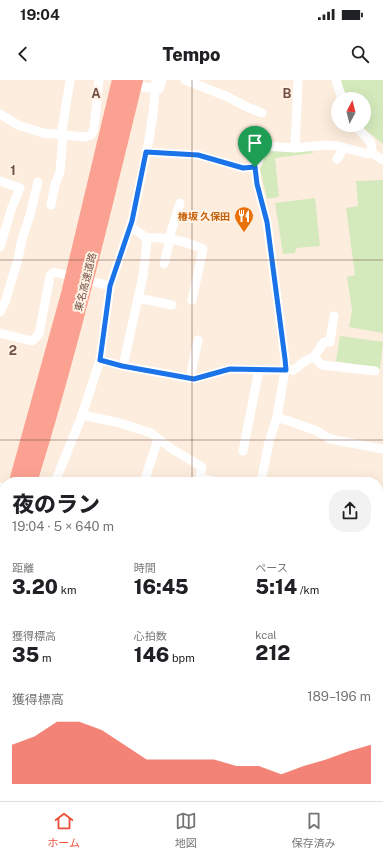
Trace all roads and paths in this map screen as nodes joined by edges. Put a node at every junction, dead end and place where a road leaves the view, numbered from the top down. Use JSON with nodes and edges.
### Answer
{"nodes":[{"id":1,"x":70,"y":80,"type":"edge"},
{"id":2,"x":98,"y":80,"type":"edge"},
{"id":3,"x":116,"y":80,"type":"edge"},
{"id":4,"x":120,"y":80,"type":"edge"},
{"id":5,"x":135,"y":80,"type":"edge"},
{"id":6,"x":162,"y":80,"type":"edge"},
{"id":7,"x":185,"y":80,"type":"edge"},
{"id":8,"x":298,"y":80,"type":"edge"},
{"id":9,"x":336,"y":80,"type":"edge"},
{"id":10,"x":207,"y":84,"type":"edge"},
{"id":11,"x":153,"y":86,"type":"edge"},
{"id":12,"x":340,"y":92,"type":"edge"},
{"id":13,"x":0,"y":114,"type":"edge"},
{"id":14,"x":262,"y":114,"type":"dead end"},
{"id":15,"x":361,"y":132,"type":"edge"},
{"id":16,"x":63,"y":135,"type":"junction"},
{"id":17,"x":295,"y":148,"type":"junction"},
{"id":18,"x":344,"y":148,"type":"junction"},
{"id":19,"x":146,"y":152,"type":"junction"},
{"id":20,"x":372,"y":153,"type":"junction"},
{"id":21,"x":337,"y":159,"type":"dead end"},
{"id":22,"x":383,"y":160,"type":"edge"},
{"id":23,"x":255,"y":167,"type":"junction"},
{"id":24,"x":0,"y":181,"type":"edge"},
{"id":25,"x":38,"y":182,"type":"dead end"},
{"id":26,"x":180,"y":203,"type":"dead end"},
{"id":27,"x":51,"y":205,"type":"dead end"},
{"id":28,"x":130,"y":226,"type":"junction"},
{"id":29,"x":145,"y":238,"type":"junction"},
{"id":30,"x":169,"y":238,"type":"junction"},
{"id":31,"x":0,"y":247,"type":"edge"},
{"id":32,"x":164,"y":264,"type":"dead end"},
{"id":33,"x":106,"y":285,"type":"junction"},
{"id":34,"x":138,"y":298,"type":"junction"},
{"id":35,"x":192,"y":300,"type":"dead end"},
{"id":36,"x":172,"y":305,"type":"dead end"},
{"id":37,"x":0,"y":312,"type":"edge"},
{"id":38,"x":334,"y":316,"type":"dead end"},
{"id":39,"x":0,"y":333,"type":"edge"},
{"id":40,"x":198,"y":340,"type":"dead end"},
{"id":41,"x":314,"y":357,"type":"junction"},
{"id":42,"x":100,"y":360,"type":"junction"},
{"id":43,"x":122,"y":366,"type":"junction"},
{"id":44,"x":259,"y":370,"type":"junction"},
{"id":45,"x":286,"y":370,"type":"junction"},
{"id":46,"x":375,"y":371,"type":"dead end"},
{"id":47,"x":190,"y":378,"type":"junction"},
{"id":48,"x":82,"y":415,"type":"junction"},
{"id":49,"x":277,"y":417,"type":"junction"},
{"id":50,"x":158,"y":439,"type":"junction"},
{"id":51,"x":383,"y":449,"type":"edge"},
{"id":52,"x":243,"y":451,"type":"dead end"},
{"id":53,"x":18,"y":477,"type":"edge"},
{"id":54,"x":30,"y":477,"type":"edge"},
{"id":55,"x":58,"y":477,"type":"edge"},
{"id":56,"x":146,"y":477,"type":"edge"},
{"id":57,"x":200,"y":477,"type":"edge"},
{"id":58,"x":261,"y":477,"type":"edge"}],
"edges":[{"from":1,"to":16,"type":"street"},
{"from":2,"to":16,"type":"street"},
{"from":3,"to":11,"type":"street"},
{"from":4,"to":53,"type":"highway","name":"東名高速道路"},
{"from":5,"to":54,"type":"highway","name":"東名高速道路"},
{"from":6,"to":11,"type":"street"},
{"from":7,"to":10,"type":"street"},
{"from":8,"to":17,"type":"street"},
{"from":9,"to":12,"type":"street"},
{"from":10,"to":14,"type":"street"},
{"from":11,"to":19,"type":"street"},
{"from":13,"to":16,"type":"street"},
{"from":15,"to":20,"type":"street"},
{"from":16,"to":27,"type":"street"},
{"from":17,"to":18,"type":"street"},
{"from":17,"to":23,"type":"street"},
{"from":18,"to":20,"type":"street"},
{"from":18,"to":21,"type":"street"},
{"from":19,"to":23,"type":"street"},
{"from":19,"to":28,"type":"street"},
{"from":20,"to":22,"type":"street"},
{"from":23,"to":45,"type":"street"},
{"from":24,"to":31,"type":"street"},
{"from":25,"to":37,"type":"street"},
{"from":26,"to":30,"type":"street"},
{"from":28,"to":29,"type":"street"},
{"from":28,"to":33,"type":"street"},
{"from":29,"to":30,"type":"street"},
{"from":29,"to":34,"type":"street"},
{"from":30,"to":32,"type":"street"},
{"from":30,"to":35,"type":"street"},
{"from":33,"to":39,"type":"street"},
{"from":33,"to":42,"type":"street"},
{"from":34,"to":36,"type":"street"},
{"from":34,"to":43,"type":"street"},
{"from":38,"to":41,"type":"street"},
{"from":40,"to":47,"type":"street"},
{"from":41,"to":45,"type":"street"},
{"from":41,"to":46,"type":"street"},
{"from":42,"to":43,"type":"street"},
{"from":42,"to":48,"type":"street"},
{"from":43,"to":47,"type":"street"},
{"from":44,"to":45,"type":"street"},
{"from":44,"to":47,"type":"street"},
{"from":44,"to":52,"type":"street"},
{"from":45,"to":49,"type":"street"},
{"from":48,"to":50,"type":"street"},
{"from":48,"to":55,"type":"street"},
{"from":49,"to":51,"type":"street"},
{"from":49,"to":58,"type":"street"},
{"from":50,"to":56,"type":"street"},
{"from":50,"to":57,"type":"street"}]}
